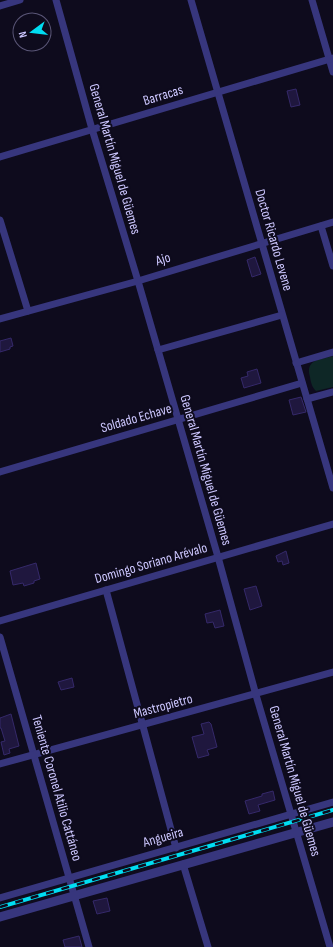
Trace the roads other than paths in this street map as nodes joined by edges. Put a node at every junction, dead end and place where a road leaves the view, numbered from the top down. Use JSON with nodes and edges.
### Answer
{"nodes":[{"id":1,"x":20,"y":0,"type":"edge"},
{"id":2,"x":56,"y":0,"type":"edge"},
{"id":3,"x":191,"y":0,"type":"edge"},
{"id":4,"x":312,"y":0,"type":"edge"},
{"id":5,"x":0,"y":6,"type":"edge"},
{"id":6,"x":331,"y":59,"type":"edge"},
{"id":7,"x":333,"y":72,"type":"edge"},
{"id":8,"x":218,"y":92,"type":"junction"},
{"id":9,"x":92,"y":129,"type":"junction"},
{"id":10,"x":0,"y":157,"type":"edge"},
{"id":11,"x":0,"y":220,"type":"edge"},
{"id":12,"x":333,"y":222,"type":"edge"},
{"id":13,"x":321,"y":226,"type":"junction"},
{"id":14,"x":262,"y":243,"type":"junction"},
{"id":15,"x":333,"y":266,"type":"edge"},
{"id":16,"x":138,"y":281,"type":"junction"},
{"id":17,"x":28,"y":311,"type":"junction"},
{"id":18,"x":282,"y":315,"type":"junction"},
{"id":19,"x":0,"y":319,"type":"edge"},
{"id":20,"x":158,"y":350,"type":"junction"},
{"id":21,"x":333,"y":352,"type":"edge"},
{"id":22,"x":296,"y":363,"type":"junction"},
{"id":23,"x":302,"y":383,"type":"junction"},
{"id":24,"x":333,"y":392,"type":"edge"},
{"id":25,"x":307,"y":399,"type":"junction"},
{"id":26,"x":177,"y":420,"type":"junction"},
{"id":27,"x":333,"y":456,"type":"edge"},
{"id":28,"x":325,"y":458,"type":"junction"},
{"id":29,"x":0,"y":472,"type":"edge"},
{"id":30,"x":333,"y":488,"type":"edge"},
{"id":31,"x":333,"y":524,"type":"edge"},
{"id":32,"x":218,"y":557,"type":"junction"},
{"id":33,"x":106,"y":590,"type":"junction"},
{"id":34,"x":0,"y":621,"type":"edge"},
{"id":35,"x":0,"y":637,"type":"edge"},
{"id":36,"x":333,"y":672,"type":"edge"},
{"id":37,"x":256,"y":694,"type":"junction"},
{"id":38,"x":143,"y":726,"type":"junction"},
{"id":39,"x":35,"y":754,"type":"junction"},
{"id":40,"x":0,"y":764,"type":"edge"},
{"id":41,"x":333,"y":802,"type":"edge"},
{"id":42,"x":291,"y":814,"type":"junction"},
{"id":43,"x":333,"y":822,"type":"edge"},
{"id":44,"x":297,"y":832,"type":"junction"},
{"id":45,"x":176,"y":848,"type":"junction"},
{"id":46,"x":183,"y":864,"type":"junction"},
{"id":47,"x":69,"y":878,"type":"junction"},
{"id":48,"x":74,"y":896,"type":"junction"},
{"id":49,"x":0,"y":898,"type":"edge"},
{"id":50,"x":0,"y":917,"type":"edge"},
{"id":51,"x":89,"y":947,"type":"edge"},
{"id":52,"x":208,"y":947,"type":"edge"},
{"id":53,"x":330,"y":947,"type":"edge"}],
"edges":[{"from":1,"to":5,"type":"street"},
{"from":2,"to":9,"type":"street","name":"General Martín Miguel de Güemes"},
{"from":3,"to":8,"type":"street","name":"Doctor Ricardo Levene"},
{"from":4,"to":6,"type":"street"},
{"from":6,"to":7,"type":"street"},
{"from":6,"to":8,"type":"street","name":"Barracas"},
{"from":8,"to":9,"type":"street","name":"Barracas"},
{"from":8,"to":14,"type":"street","name":"Doctor Ricardo Levene"},
{"from":9,"to":10,"type":"street","name":"Barracas"},
{"from":9,"to":16,"type":"street","name":"General Martín Miguel de Güemes"},
{"from":11,"to":17,"type":"street"},
{"from":12,"to":13,"type":"street","name":"Ajo"},
{"from":13,"to":14,"type":"street","name":"Ajo"},
{"from":13,"to":15,"type":"street"},
{"from":14,"to":16,"type":"street","name":"Ajo"},
{"from":14,"to":18,"type":"street","name":"Doctor Ricardo Levene"},
{"from":16,"to":17,"type":"street","name":"Ajo"},
{"from":16,"to":20,"type":"street","name":"General Martín Miguel de Güemes"},
{"from":17,"to":19,"type":"street","name":"Ajo"},
{"from":18,"to":20,"type":"street"},
{"from":18,"to":22,"type":"street","name":"Doctor Ricardo Levene"},
{"from":20,"to":26,"type":"street","name":"General Martín Miguel de Güemes"},
{"from":21,"to":22,"type":"street"},
{"from":22,"to":23,"type":"street","name":"Doctor Ricardo Levene"},
{"from":23,"to":25,"type":"street","name":"Doctor Ricardo Levene"},
{"from":23,"to":26,"type":"street","name":"Soldado Echave"},
{"from":24,"to":25,"type":"street"},
{"from":25,"to":28,"type":"street","name":"Doctor Ricardo Levene"},
{"from":26,"to":29,"type":"street","name":"Soldado Echave"},
{"from":26,"to":32,"type":"street","name":"General Martín Miguel de Güemes"},
{"from":27,"to":28,"type":"street"},
{"from":28,"to":30,"type":"street","name":"Doctor Ricardo Levene"},
{"from":31,"to":32,"type":"street","name":"Domingo Soriano Arévalo"},
{"from":32,"to":33,"type":"street","name":"Domingo Soriano Arévalo"},
{"from":32,"to":37,"type":"street","name":"General Martín Miguel de Güemes"},
{"from":33,"to":34,"type":"street","name":"Domingo Soriano Arévalo"},
{"from":33,"to":38,"type":"street"},
{"from":35,"to":39,"type":"street","name":"Teniente Coronel Atilio Cattáneo"},
{"from":36,"to":37,"type":"street","name":"Mastropietro"},
{"from":37,"to":38,"type":"street","name":"Mastropietro"},
{"from":37,"to":42,"type":"street","name":"General Martín Miguel de Güemes"},
{"from":38,"to":39,"type":"street","name":"Mastropietro"},
{"from":38,"to":45,"type":"street"},
{"from":39,"to":40,"type":"street","name":"Mastropietro"},
{"from":39,"to":47,"type":"street","name":"Teniente Coronel Atilio Cattáneo"},
{"from":41,"to":42,"type":"street","name":"Angueira"},
{"from":42,"to":44,"type":"street","name":"General Martín Miguel de Güemes"},
{"from":42,"to":45,"type":"street","name":"Angueira"},
{"from":43,"to":44,"type":"street"},
{"from":44,"to":46,"type":"street"},
{"from":44,"to":53,"type":"street","name":"General Martín Miguel de Güemes"},
{"from":45,"to":47,"type":"street","name":"Angueira"},
{"from":46,"to":48,"type":"street"},
{"from":46,"to":52,"type":"street"},
{"from":47,"to":48,"type":"street","name":"Teniente Coronel Atilio Cattáneo"},
{"from":47,"to":49,"type":"street","name":"Angueira"},
{"from":48,"to":50,"type":"street"},
{"from":48,"to":51,"type":"street","name":"Teniente Coronel Atilio Cattáneo"}]}
